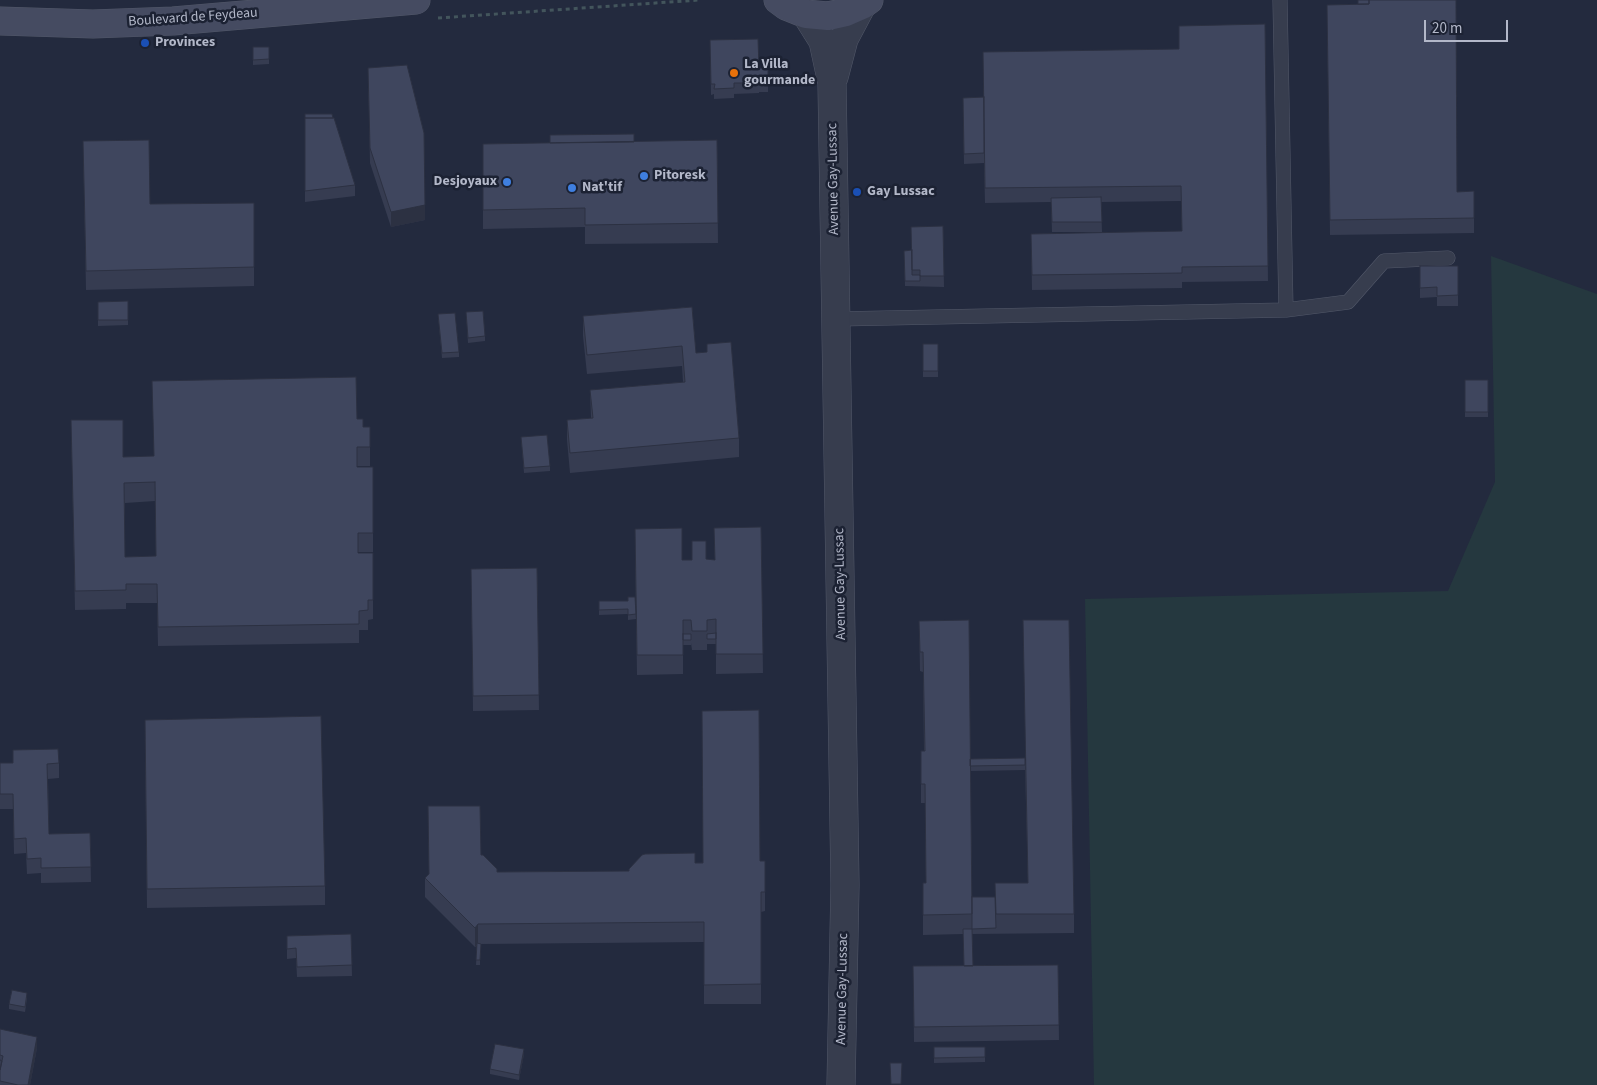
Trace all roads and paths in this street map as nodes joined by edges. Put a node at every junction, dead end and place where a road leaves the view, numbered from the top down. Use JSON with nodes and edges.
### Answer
{"nodes":[{"id":1,"x":416,"y":0,"type":"edge"},
{"id":2,"x":778,"y":0,"type":"edge"},
{"id":3,"x":1280,"y":0,"type":"edge"},
{"id":4,"x":865,"y":3,"type":"edge"},
{"id":5,"x":806,"y":14,"type":"junction"},
{"id":6,"x":0,"y":21,"type":"edge"},
{"id":7,"x":832,"y":83,"type":"junction"},
{"id":8,"x":1448,"y":258,"type":"dead end"},
{"id":9,"x":1286,"y":310,"type":"junction"},
{"id":10,"x":837,"y":319,"type":"junction"},
{"id":11,"x":841,"y":1085,"type":"edge"}],
"edges":[{"from":1,"to":6,"type":"main road","name":"Boulevard de Feydeau"},
{"from":2,"to":5,"type":"main road"},
{"from":3,"to":9,"type":"lane"},
{"from":4,"to":5,"type":"main road"},
{"from":4,"to":7,"type":"street","name":"Avenue Gay-Lussac"},
{"from":5,"to":7,"type":"street","name":"Avenue Gay-Lussac"},
{"from":7,"to":10,"type":"street","name":"Avenue Gay-Lussac"},
{"from":8,"to":9,"type":"lane"},
{"from":9,"to":10,"type":"lane"},
{"from":10,"to":11,"type":"street","name":"Avenue Gay-Lussac"}]}
